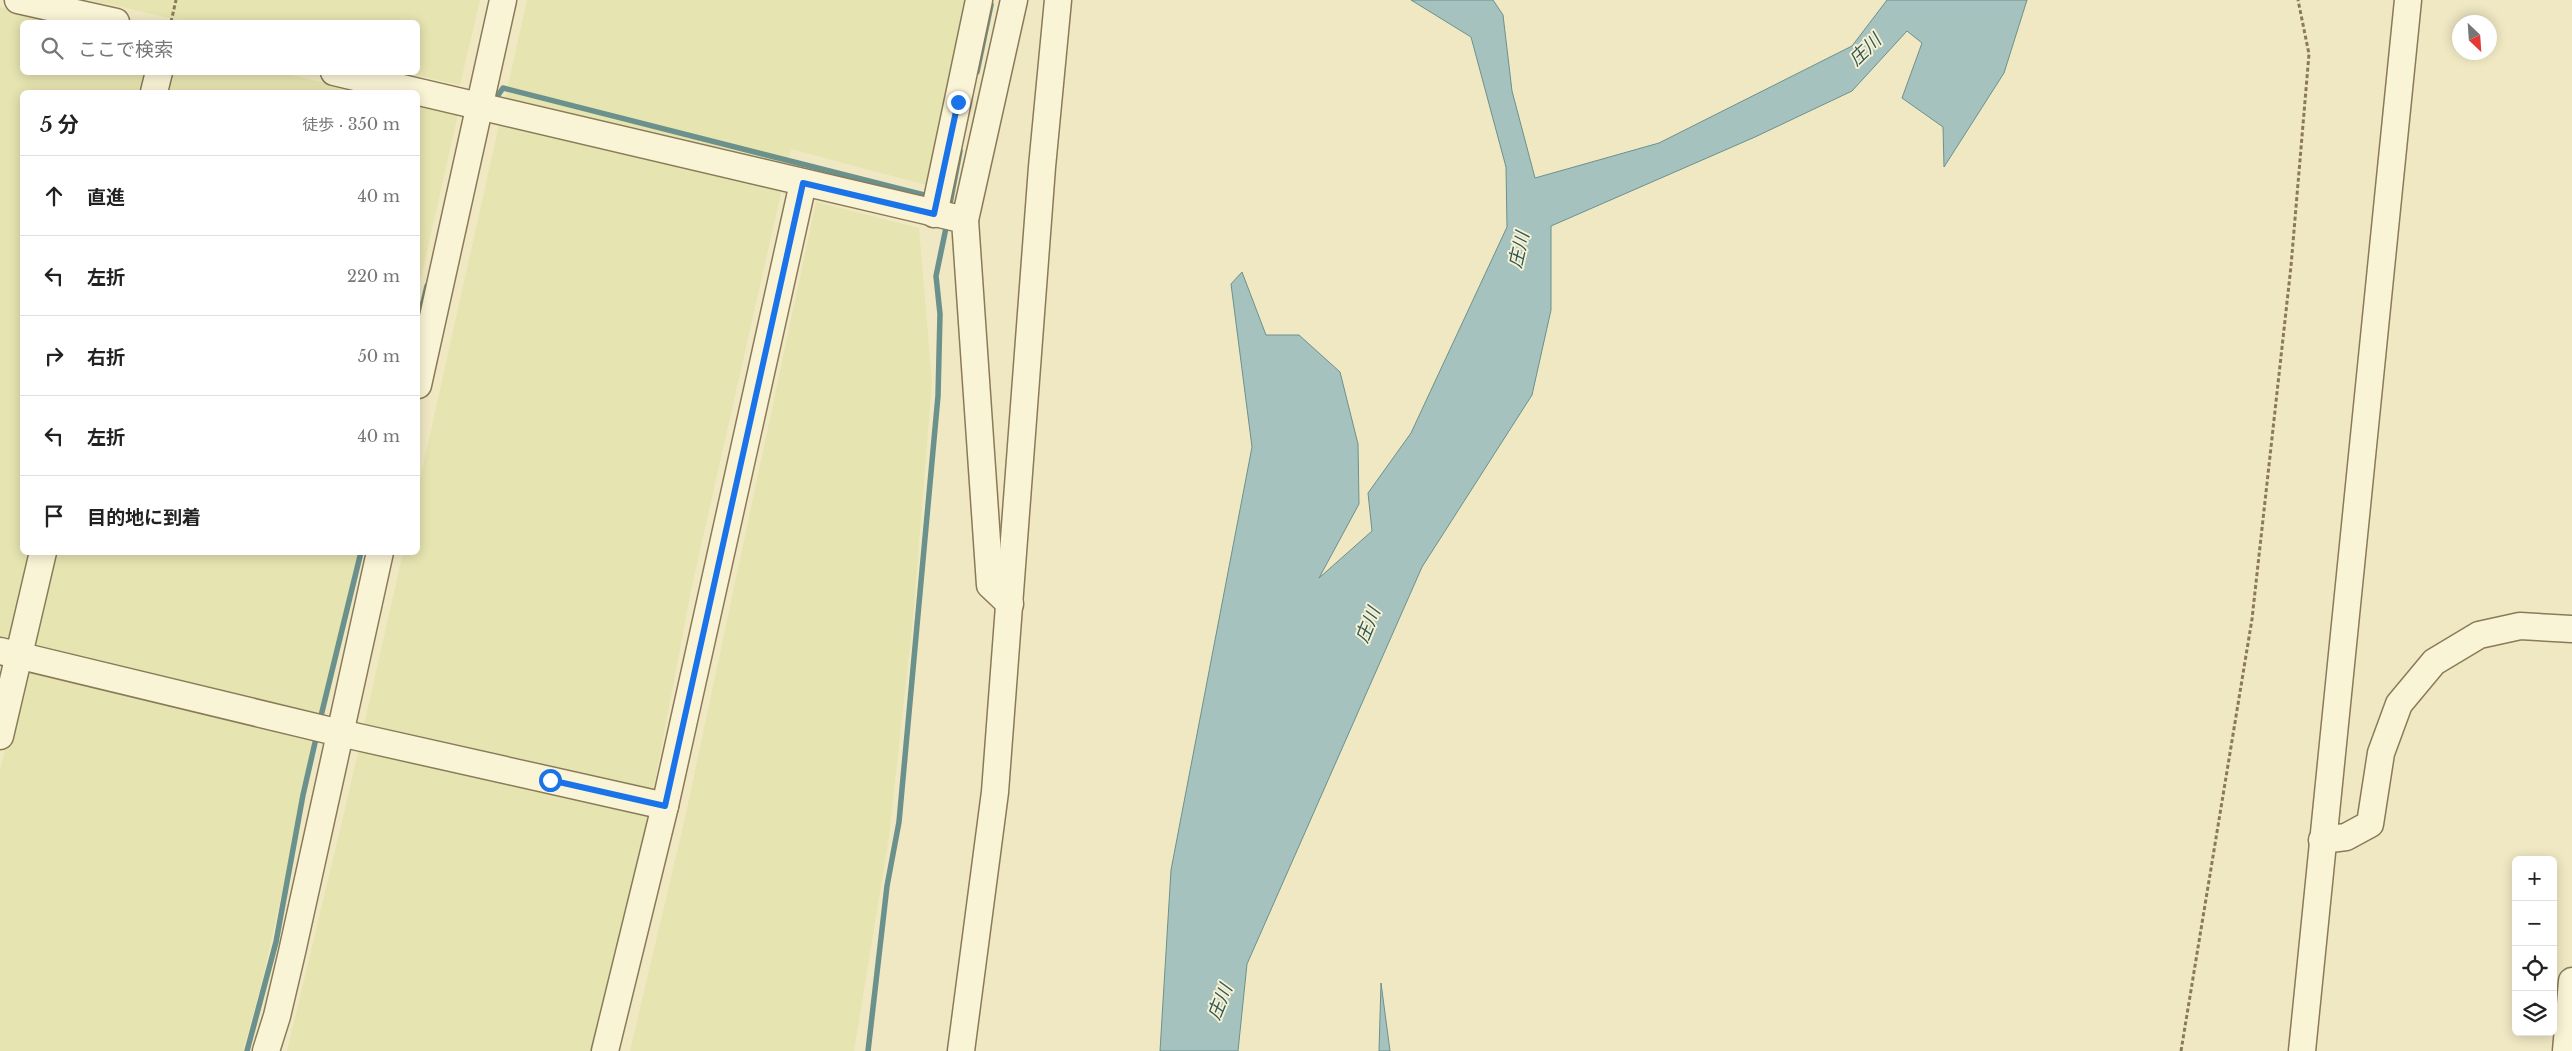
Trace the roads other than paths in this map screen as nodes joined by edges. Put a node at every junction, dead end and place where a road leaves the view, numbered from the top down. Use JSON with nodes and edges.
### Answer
{"nodes":[{"id":1,"x":18,"y":0,"type":"edge"},
{"id":2,"x":503,"y":0,"type":"edge"},
{"id":3,"x":979,"y":0,"type":"edge"},
{"id":4,"x":1014,"y":0,"type":"edge"},
{"id":5,"x":1058,"y":0,"type":"edge"},
{"id":6,"x":2408,"y":0,"type":"edge"},
{"id":7,"x":107,"y":20,"type":"edge"},
{"id":8,"x":158,"y":75,"type":"edge"},
{"id":9,"x":347,"y":75,"type":"edge"},
{"id":10,"x":154,"y":90,"type":"edge"},
{"id":11,"x":411,"y":90,"type":"edge"},
{"id":12,"x":420,"y":92,"type":"edge"},
{"id":13,"x":479,"y":106,"type":"junction"},
{"id":14,"x":803,"y":183,"type":"junction"},
{"id":15,"x":934,"y":214,"type":"junction"},
{"id":16,"x":965,"y":220,"type":"junction"},
{"id":17,"x":420,"y":376,"type":"edge"},
{"id":18,"x":42,"y":555,"type":"edge"},
{"id":19,"x":379,"y":555,"type":"edge"},
{"id":20,"x":1010,"y":604,"type":"junction"},
{"id":21,"x":2572,"y":629,"type":"edge"},
{"id":22,"x":9,"y":653,"type":"edge"},
{"id":23,"x":340,"y":733,"type":"junction"},
{"id":24,"x":0,"y":736,"type":"edge"},
{"id":25,"x":665,"y":806,"type":"junction"},
{"id":26,"x":2322,"y":840,"type":"junction"},
{"id":27,"x":2572,"y":981,"type":"edge"},
{"id":28,"x":266,"y":1051,"type":"edge"},
{"id":29,"x":604,"y":1051,"type":"edge"},
{"id":30,"x":961,"y":1051,"type":"edge"},
{"id":31,"x":2302,"y":1051,"type":"edge"},
{"id":32,"x":2566,"y":1051,"type":"edge"}],
"edges":[{"from":1,"to":7,"type":"street"},
{"from":2,"to":13,"type":"street"},
{"from":3,"to":15,"type":"street"},
{"from":4,"to":16,"type":"street"},
{"from":5,"to":20,"type":"street"},
{"from":6,"to":26,"type":"street"},
{"from":8,"to":10,"type":"street"},
{"from":9,"to":11,"type":"street"},
{"from":12,"to":13,"type":"street"},
{"from":13,"to":14,"type":"street"},
{"from":13,"to":17,"type":"street"},
{"from":14,"to":15,"type":"street"},
{"from":14,"to":25,"type":"street"},
{"from":15,"to":16,"type":"street"},
{"from":16,"to":20,"type":"street"},
{"from":18,"to":22,"type":"street"},
{"from":19,"to":23,"type":"street"},
{"from":20,"to":30,"type":"street"},
{"from":21,"to":26,"type":"street"},
{"from":22,"to":23,"type":"street"},
{"from":22,"to":24,"type":"street"},
{"from":23,"to":25,"type":"street"},
{"from":23,"to":28,"type":"street"},
{"from":25,"to":29,"type":"street"},
{"from":26,"to":31,"type":"street"},
{"from":27,"to":32,"type":"street"}]}
